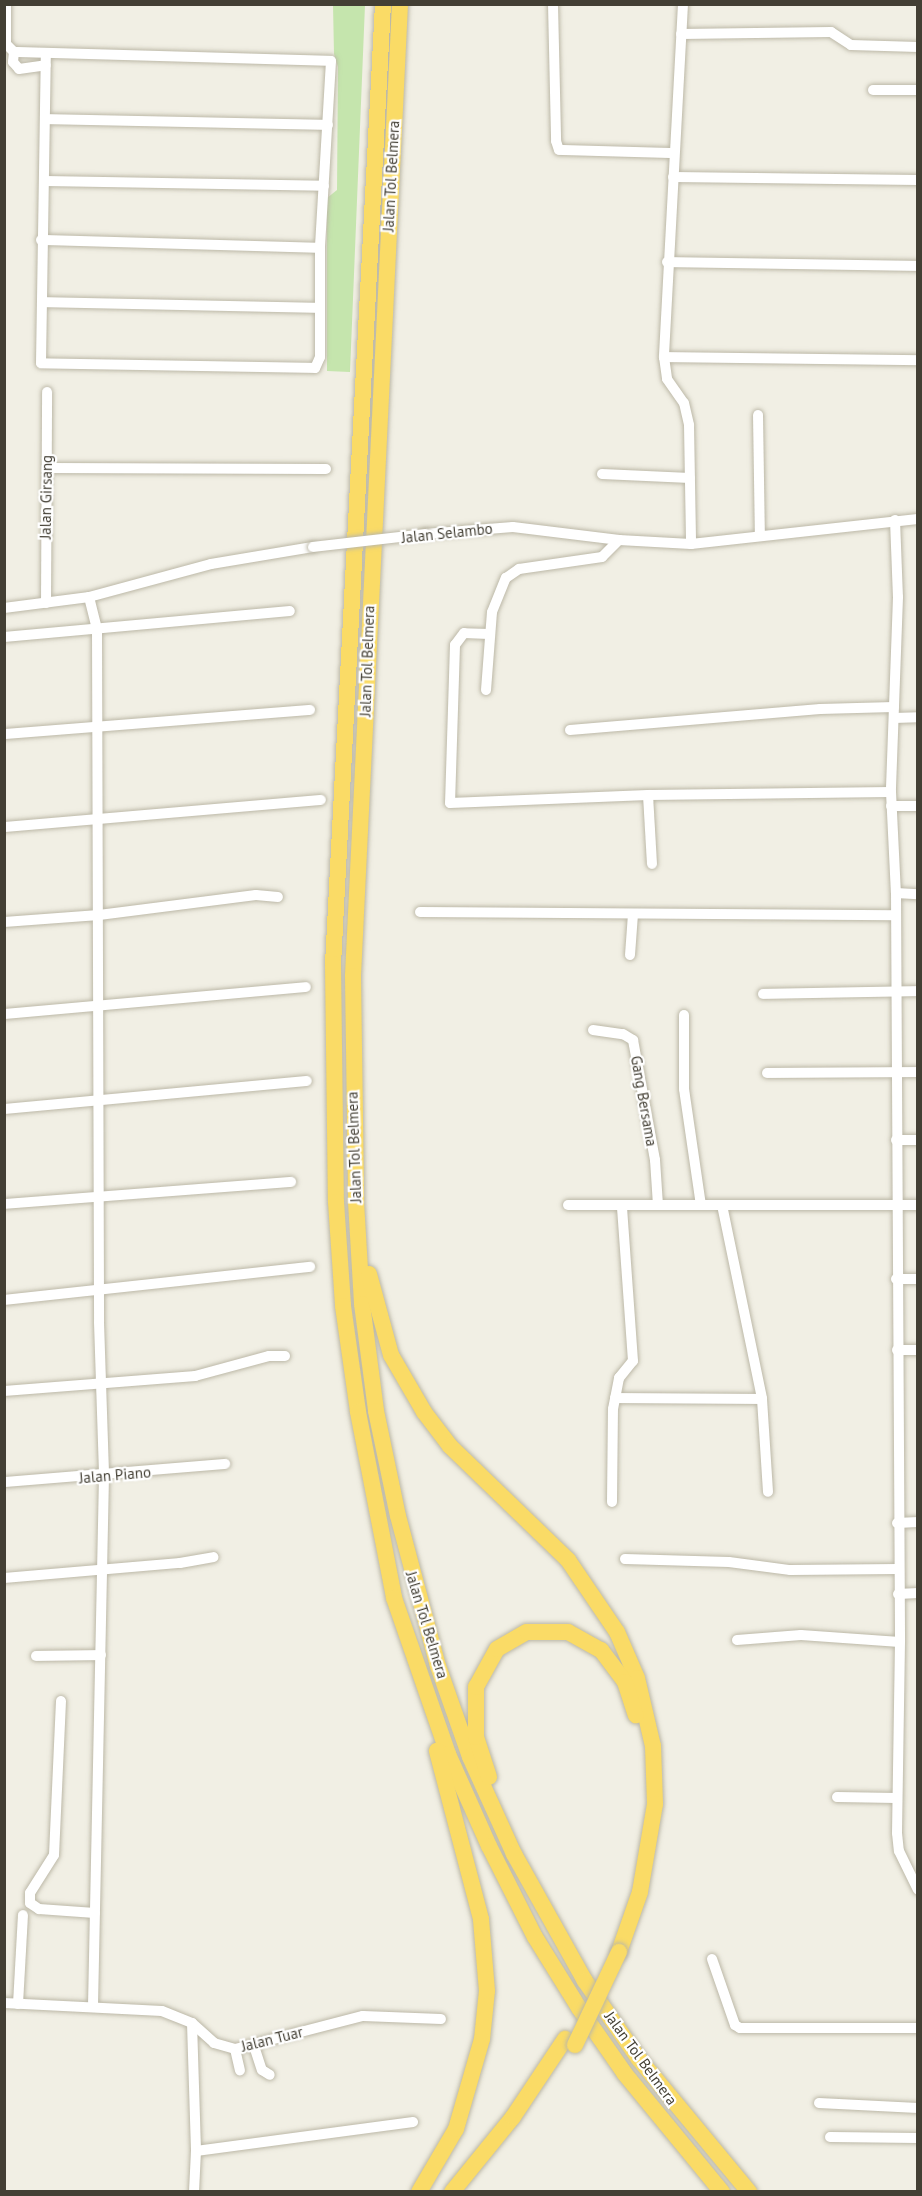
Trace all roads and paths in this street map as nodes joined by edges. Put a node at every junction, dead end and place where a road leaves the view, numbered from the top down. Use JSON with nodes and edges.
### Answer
{"nodes":[{"id":1,"x":6,"y":4,"type":"edge"},
{"id":2,"x":383,"y":4,"type":"edge"},
{"id":3,"x":400,"y":4,"type":"edge"},
{"id":4,"x":553,"y":4,"type":"edge"},
{"id":5,"x":683,"y":4,"type":"edge"},
{"id":6,"x":681,"y":34,"type":"junction"},
{"id":7,"x":8,"y":46,"type":"edge"},
{"id":8,"x":918,"y":47,"type":"edge"},
{"id":9,"x":46,"y":53,"type":"junction"},
{"id":10,"x":46,"y":65,"type":"junction"},
{"id":11,"x":873,"y":90,"type":"dead end"},
{"id":12,"x":918,"y":90,"type":"edge"},
{"id":13,"x":46,"y":120,"type":"junction"},
{"id":14,"x":328,"y":125,"type":"junction"},
{"id":15,"x":674,"y":153,"type":"junction"},
{"id":16,"x":673,"y":177,"type":"junction"},
{"id":17,"x":918,"y":180,"type":"edge"},
{"id":18,"x":45,"y":181,"type":"junction"},
{"id":19,"x":324,"y":186,"type":"junction"},
{"id":20,"x":41,"y":240,"type":"junction"},
{"id":21,"x":320,"y":248,"type":"junction"},
{"id":22,"x":667,"y":262,"type":"junction"},
{"id":23,"x":918,"y":266,"type":"edge"},
{"id":24,"x":42,"y":302,"type":"junction"},
{"id":25,"x":320,"y":308,"type":"junction"},
{"id":26,"x":664,"y":357,"type":"junction"},
{"id":27,"x":918,"y":360,"type":"edge"},
{"id":28,"x":47,"y":392,"type":"dead end"},
{"id":29,"x":758,"y":415,"type":"dead end"},
{"id":30,"x":47,"y":468,"type":"junction"},
{"id":31,"x":326,"y":469,"type":"dead end"},
{"id":32,"x":602,"y":474,"type":"dead end"},
{"id":33,"x":690,"y":478,"type":"junction"},
{"id":34,"x":918,"y":519,"type":"edge"},
{"id":35,"x":895,"y":520,"type":"junction"},
{"id":36,"x":760,"y":536,"type":"junction"},
{"id":37,"x":619,"y":540,"type":"junction"},
{"id":38,"x":691,"y":544,"type":"junction"},
{"id":39,"x":89,"y":597,"type":"junction"},
{"id":40,"x":46,"y":603,"type":"junction"},
{"id":41,"x":4,"y":608,"type":"edge"},
{"id":42,"x":290,"y":611,"type":"dead end"},
{"id":43,"x":97,"y":628,"type":"junction"},
{"id":44,"x":489,"y":634,"type":"junction"},
{"id":45,"x":4,"y":637,"type":"edge"},
{"id":46,"x":486,"y":690,"type":"dead end"},
{"id":47,"x":310,"y":710,"type":"dead end"},
{"id":48,"x":894,"y":712,"type":"junction"},
{"id":49,"x":918,"y":717,"type":"edge"},
{"id":50,"x":97,"y":725,"type":"junction"},
{"id":51,"x":570,"y":730,"type":"dead end"},
{"id":52,"x":4,"y":734,"type":"edge"},
{"id":53,"x":891,"y":792,"type":"junction"},
{"id":54,"x":648,"y":795,"type":"junction"},
{"id":55,"x":321,"y":800,"type":"dead end"},
{"id":56,"x":891,"y":806,"type":"junction"},
{"id":57,"x":918,"y":806,"type":"edge"},
{"id":58,"x":98,"y":820,"type":"junction"},
{"id":59,"x":4,"y":827,"type":"edge"},
{"id":60,"x":652,"y":864,"type":"dead end"},
{"id":61,"x":896,"y":893,"type":"junction"},
{"id":62,"x":918,"y":894,"type":"edge"},
{"id":63,"x":278,"y":897,"type":"dead end"},
{"id":64,"x":420,"y":912,"type":"dead end"},
{"id":65,"x":633,"y":914,"type":"junction"},
{"id":66,"x":99,"y":915,"type":"junction"},
{"id":67,"x":896,"y":915,"type":"junction"},
{"id":68,"x":4,"y":922,"type":"edge"},
{"id":69,"x":630,"y":955,"type":"dead end"},
{"id":70,"x":306,"y":987,"type":"dead end"},
{"id":71,"x":918,"y":991,"type":"edge"},
{"id":72,"x":895,"y":992,"type":"junction"},
{"id":73,"x":763,"y":994,"type":"dead end"},
{"id":74,"x":98,"y":1007,"type":"junction"},
{"id":75,"x":4,"y":1014,"type":"edge"},
{"id":76,"x":684,"y":1015,"type":"dead end"},
{"id":77,"x":593,"y":1030,"type":"dead end"},
{"id":78,"x":918,"y":1072,"type":"edge"},
{"id":79,"x":767,"y":1073,"type":"dead end"},
{"id":80,"x":894,"y":1073,"type":"junction"},
{"id":81,"x":307,"y":1080,"type":"dead end"},
{"id":82,"x":100,"y":1102,"type":"junction"},
{"id":83,"x":4,"y":1109,"type":"edge"},
{"id":84,"x":896,"y":1140,"type":"junction"},
{"id":85,"x":918,"y":1140,"type":"edge"},
{"id":86,"x":291,"y":1182,"type":"dead end"},
{"id":87,"x":100,"y":1196,"type":"junction"},
{"id":88,"x":356,"y":1202,"type":"junction"},
{"id":89,"x":4,"y":1204,"type":"edge"},
{"id":90,"x":567,"y":1205,"type":"dead end"},
{"id":91,"x":658,"y":1205,"type":"junction"},
{"id":92,"x":701,"y":1205,"type":"junction"},
{"id":93,"x":722,"y":1205,"type":"junction"},
{"id":94,"x":897,"y":1205,"type":"junction"},
{"id":95,"x":918,"y":1205,"type":"edge"},
{"id":96,"x":622,"y":1206,"type":"junction"},
{"id":97,"x":310,"y":1267,"type":"dead end"},
{"id":98,"x":896,"y":1279,"type":"junction"},
{"id":99,"x":918,"y":1279,"type":"edge"},
{"id":100,"x":100,"y":1292,"type":"junction"},
{"id":101,"x":4,"y":1300,"type":"edge"},
{"id":102,"x":897,"y":1350,"type":"junction"},
{"id":103,"x":918,"y":1350,"type":"edge"},
{"id":104,"x":285,"y":1356,"type":"dead end"},
{"id":105,"x":101,"y":1384,"type":"junction"},
{"id":106,"x":4,"y":1391,"type":"edge"},
{"id":107,"x":615,"y":1398,"type":"junction"},
{"id":108,"x":762,"y":1399,"type":"junction"},
{"id":109,"x":225,"y":1464,"type":"dead end"},
{"id":110,"x":104,"y":1476,"type":"junction"},
{"id":111,"x":4,"y":1482,"type":"edge"},
{"id":112,"x":768,"y":1492,"type":"dead end"},
{"id":113,"x":612,"y":1502,"type":"dead end"},
{"id":114,"x":918,"y":1522,"type":"edge"},
{"id":115,"x":897,"y":1523,"type":"junction"},
{"id":116,"x":213,"y":1557,"type":"dead end"},
{"id":117,"x":625,"y":1559,"type":"dead end"},
{"id":118,"x":897,"y":1569,"type":"junction"},
{"id":119,"x":103,"y":1570,"type":"junction"},
{"id":120,"x":4,"y":1578,"type":"edge"},
{"id":121,"x":918,"y":1593,"type":"edge"},
{"id":122,"x":898,"y":1594,"type":"junction"},
{"id":123,"x":407,"y":1635,"type":"junction"},
{"id":124,"x":737,"y":1640,"type":"dead end"},
{"id":125,"x":900,"y":1642,"type":"junction"},
{"id":126,"x":101,"y":1655,"type":"junction"},
{"id":127,"x":36,"y":1656,"type":"dead end"},
{"id":128,"x":61,"y":1701,"type":"dead end"},
{"id":129,"x":837,"y":1797,"type":"dead end"},
{"id":130,"x":896,"y":1798,"type":"junction"},
{"id":131,"x":514,"y":1854,"type":"junction"},
{"id":132,"x":918,"y":1890,"type":"edge"},
{"id":133,"x":95,"y":1913,"type":"junction"},
{"id":134,"x":23,"y":1915,"type":"dead end"},
{"id":135,"x":615,"y":1950,"type":"junction"},
{"id":136,"x":712,"y":1959,"type":"dead end"},
{"id":137,"x":4,"y":2003,"type":"edge"},
{"id":138,"x":18,"y":2004,"type":"junction"},
{"id":139,"x":93,"y":2005,"type":"junction"},
{"id":140,"x":441,"y":2019,"type":"dead end"},
{"id":141,"x":192,"y":2023,"type":"junction"},
{"id":142,"x":918,"y":2028,"type":"edge"},
{"id":143,"x":570,"y":2042,"type":"junction"},
{"id":144,"x":254,"y":2046,"type":"junction"},
{"id":145,"x":235,"y":2049,"type":"junction"},
{"id":146,"x":240,"y":2070,"type":"dead end"},
{"id":147,"x":270,"y":2075,"type":"dead end"},
{"id":148,"x":819,"y":2103,"type":"dead end"},
{"id":149,"x":918,"y":2108,"type":"edge"},
{"id":150,"x":413,"y":2122,"type":"dead end"},
{"id":151,"x":830,"y":2137,"type":"dead end"},
{"id":152,"x":918,"y":2138,"type":"edge"},
{"id":153,"x":196,"y":2151,"type":"junction"},
{"id":154,"x":194,"y":2192,"type":"edge"},
{"id":155,"x":419,"y":2192,"type":"edge"},
{"id":156,"x":452,"y":2192,"type":"edge"},
{"id":157,"x":463,"y":2192,"type":"edge"},
{"id":158,"x":722,"y":2192,"type":"edge"},
{"id":159,"x":749,"y":2192,"type":"edge"}],
"edges":[{"from":1,"to":7,"type":"street"},
{"from":2,"to":123,"type":"highway","name":"Jalan Tol Belmera"},
{"from":3,"to":88,"type":"highway","name":"Jalan Tol Belmera"},
{"from":4,"to":15,"type":"street"},
{"from":5,"to":6,"type":"street"},
{"from":6,"to":8,"type":"street"},
{"from":6,"to":15,"type":"street"},
{"from":7,"to":9,"type":"street"},
{"from":7,"to":10,"type":"street"},
{"from":9,"to":10,"type":"street"},
{"from":9,"to":14,"type":"street"},
{"from":10,"to":13,"type":"street"},
{"from":11,"to":12,"type":"street"},
{"from":13,"to":14,"type":"street"},
{"from":13,"to":18,"type":"street"},
{"from":14,"to":19,"type":"street"},
{"from":15,"to":16,"type":"street"},
{"from":16,"to":17,"type":"street"},
{"from":16,"to":22,"type":"street"},
{"from":18,"to":19,"type":"street"},
{"from":18,"to":20,"type":"street"},
{"from":19,"to":21,"type":"street"},
{"from":20,"to":21,"type":"street"},
{"from":20,"to":24,"type":"street"},
{"from":21,"to":25,"type":"street"},
{"from":22,"to":23,"type":"street"},
{"from":22,"to":26,"type":"street"},
{"from":24,"to":25,"type":"street"},
{"from":24,"to":25,"type":"street"},
{"from":26,"to":27,"type":"street"},
{"from":26,"to":33,"type":"street"},
{"from":28,"to":30,"type":"street","name":"Jalan Girsang"},
{"from":29,"to":36,"type":"street"},
{"from":30,"to":31,"type":"street"},
{"from":30,"to":40,"type":"street","name":"Jalan Girsang"},
{"from":32,"to":33,"type":"street"},
{"from":33,"to":38,"type":"street"},
{"from":34,"to":35,"type":"street","name":"Jalan Selambo"},
{"from":35,"to":36,"type":"street","name":"Jalan Selambo"},
{"from":35,"to":48,"type":"street"},
{"from":36,"to":38,"type":"street","name":"Jalan Selambo"},
{"from":37,"to":38,"type":"street","name":"Jalan Selambo"},
{"from":37,"to":39,"type":"street","name":"Jalan Selambo","bridge":true},
{"from":37,"to":44,"type":"street"},
{"from":39,"to":40,"type":"street","name":"Jalan Selambo"},
{"from":39,"to":43,"type":"street"},
{"from":40,"to":41,"type":"street","name":"Jalan Selambo"},
{"from":42,"to":43,"type":"street"},
{"from":43,"to":45,"type":"street"},
{"from":43,"to":50,"type":"street"},
{"from":44,"to":46,"type":"street"},
{"from":44,"to":54,"type":"street"},
{"from":47,"to":50,"type":"street"},
{"from":48,"to":49,"type":"street"},
{"from":48,"to":51,"type":"street"},
{"from":48,"to":53,"type":"street"},
{"from":50,"to":52,"type":"street"},
{"from":50,"to":58,"type":"street"},
{"from":53,"to":54,"type":"street"},
{"from":53,"to":56,"type":"street"},
{"from":54,"to":60,"type":"street"},
{"from":55,"to":58,"type":"street"},
{"from":56,"to":57,"type":"street"},
{"from":56,"to":61,"type":"street"},
{"from":58,"to":59,"type":"street"},
{"from":58,"to":66,"type":"street"},
{"from":61,"to":62,"type":"street"},
{"from":61,"to":67,"type":"street"},
{"from":63,"to":66,"type":"street"},
{"from":64,"to":65,"type":"street"},
{"from":65,"to":67,"type":"street"},
{"from":65,"to":69,"type":"street"},
{"from":66,"to":68,"type":"street"},
{"from":66,"to":74,"type":"street"},
{"from":67,"to":72,"type":"street"},
{"from":70,"to":74,"type":"street"},
{"from":71,"to":72,"type":"street"},
{"from":72,"to":73,"type":"street"},
{"from":72,"to":80,"type":"street"},
{"from":74,"to":75,"type":"street"},
{"from":74,"to":82,"type":"street"},
{"from":76,"to":92,"type":"street"},
{"from":77,"to":91,"type":"street","name":"Gang Bersama"},
{"from":78,"to":80,"type":"street"},
{"from":79,"to":80,"type":"street"},
{"from":80,"to":84,"type":"street"},
{"from":81,"to":82,"type":"street"},
{"from":82,"to":83,"type":"street"},
{"from":82,"to":87,"type":"street"},
{"from":84,"to":85,"type":"street"},
{"from":84,"to":94,"type":"street"},
{"from":86,"to":87,"type":"street"},
{"from":87,"to":89,"type":"street"},
{"from":87,"to":100,"type":"street"},
{"from":88,"to":131,"type":"highway","name":"Jalan Tol Belmera"},
{"from":88,"to":135,"type":"highway"},
{"from":90,"to":96,"type":"street"},
{"from":91,"to":92,"type":"street"},
{"from":91,"to":96,"type":"street"},
{"from":92,"to":93,"type":"street"},
{"from":93,"to":94,"type":"street"},
{"from":93,"to":108,"type":"street"},
{"from":94,"to":95,"type":"street"},
{"from":94,"to":98,"type":"street"},
{"from":96,"to":107,"type":"street"},
{"from":97,"to":100,"type":"street"},
{"from":98,"to":99,"type":"street"},
{"from":98,"to":102,"type":"street"},
{"from":100,"to":101,"type":"street"},
{"from":100,"to":105,"type":"street"},
{"from":102,"to":103,"type":"street"},
{"from":102,"to":115,"type":"street"},
{"from":104,"to":105,"type":"street"},
{"from":105,"to":106,"type":"street"},
{"from":105,"to":110,"type":"street"},
{"from":107,"to":108,"type":"street"},
{"from":107,"to":113,"type":"street"},
{"from":108,"to":112,"type":"street"},
{"from":109,"to":110,"type":"street","name":"Jalan Piano"},
{"from":110,"to":111,"type":"street","name":"Jalan Piano"},
{"from":110,"to":119,"type":"street"},
{"from":114,"to":115,"type":"street"},
{"from":115,"to":118,"type":"street"},
{"from":116,"to":119,"type":"street"},
{"from":117,"to":118,"type":"street"},
{"from":118,"to":122,"type":"street"},
{"from":119,"to":120,"type":"street"},
{"from":119,"to":126,"type":"street"},
{"from":121,"to":122,"type":"street"},
{"from":122,"to":125,"type":"street"},
{"from":123,"to":155,"type":"highway"},
{"from":123,"to":158,"type":"highway","name":"Jalan Tol Belmera"},
{"from":124,"to":125,"type":"street"},
{"from":125,"to":130,"type":"street"},
{"from":126,"to":127,"type":"street"},
{"from":126,"to":133,"type":"street"},
{"from":128,"to":133,"type":"street"},
{"from":129,"to":130,"type":"street"},
{"from":130,"to":132,"type":"street"},
{"from":131,"to":135,"type":"highway"},
{"from":131,"to":159,"type":"highway","name":"Jalan Tol Belmera"},
{"from":133,"to":139,"type":"street"},
{"from":134,"to":138,"type":"street"},
{"from":135,"to":143,"type":"highway"},
{"from":136,"to":142,"type":"street"},
{"from":137,"to":138,"type":"street","name":"Jalan Tuar"},
{"from":138,"to":139,"type":"street","name":"Jalan Tuar"},
{"from":139,"to":141,"type":"street","name":"Jalan Tuar"},
{"from":140,"to":144,"type":"street","name":"Jalan Tuar"},
{"from":141,"to":145,"type":"street","name":"Jalan Tuar"},
{"from":141,"to":153,"type":"street"},
{"from":143,"to":156,"type":"highway"},
{"from":143,"to":157,"type":"highway"},
{"from":144,"to":145,"type":"street","name":"Jalan Tuar"},
{"from":144,"to":147,"type":"street"},
{"from":145,"to":146,"type":"street"},
{"from":148,"to":149,"type":"street"},
{"from":150,"to":153,"type":"street"},
{"from":151,"to":152,"type":"street"},
{"from":153,"to":154,"type":"street"}]}
